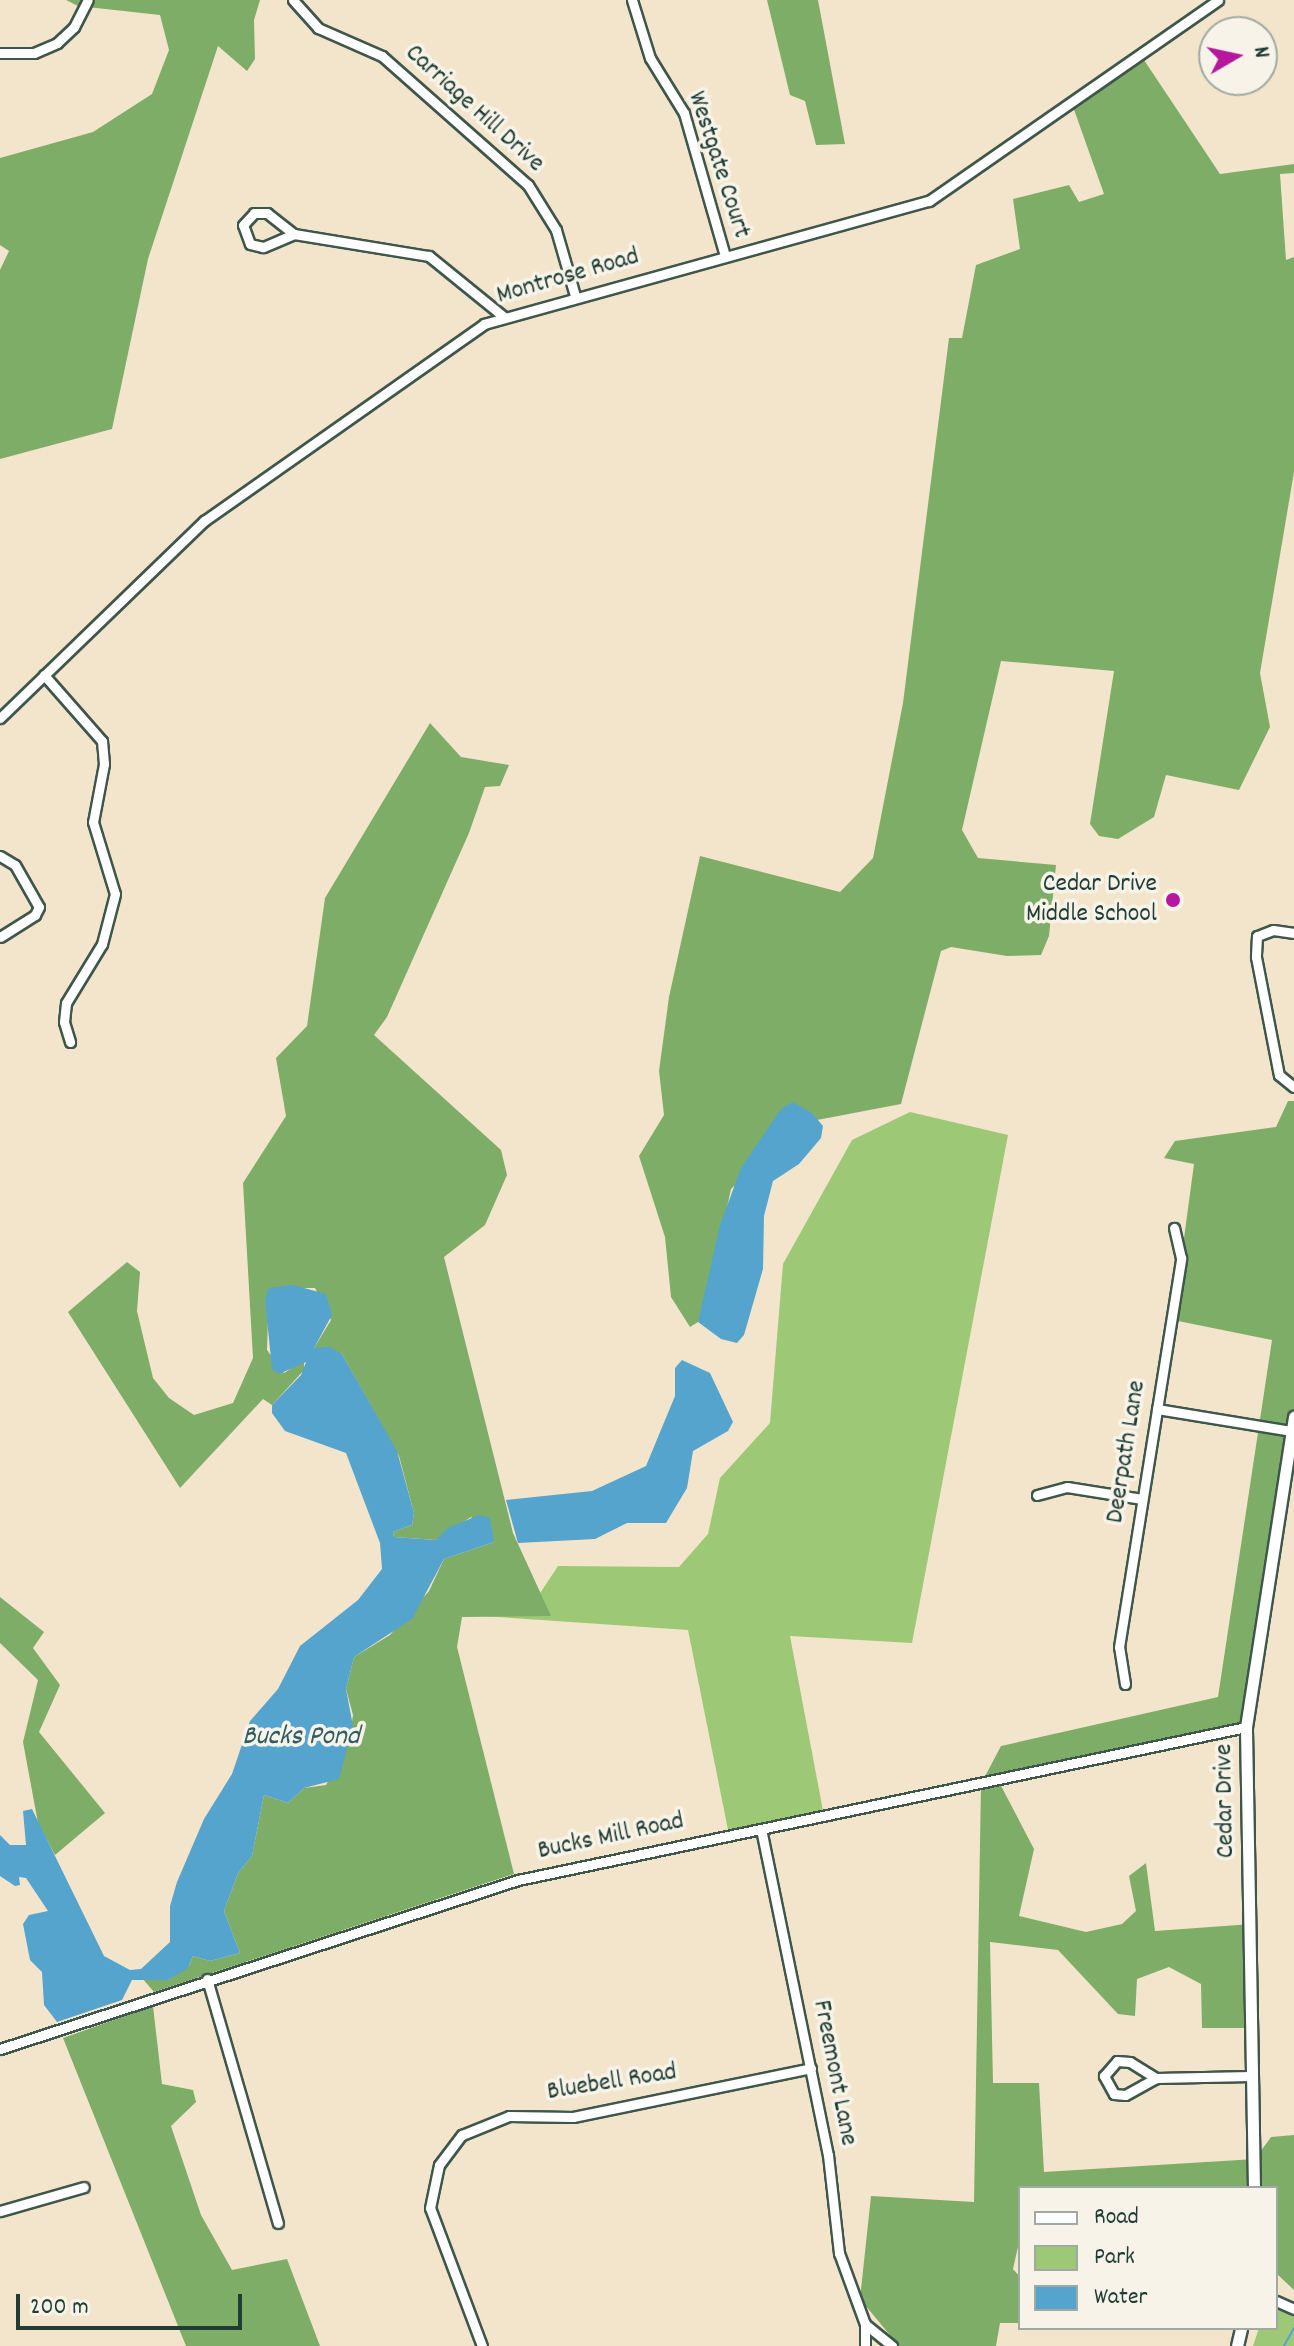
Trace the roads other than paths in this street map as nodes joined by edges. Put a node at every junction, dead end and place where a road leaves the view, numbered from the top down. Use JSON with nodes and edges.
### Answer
{"nodes":[{"id":1,"x":88,"y":0,"type":"edge"},
{"id":2,"x":293,"y":0,"type":"edge"},
{"id":3,"x":632,"y":0,"type":"edge"},
{"id":4,"x":1218,"y":0,"type":"edge"},
{"id":5,"x":0,"y":53,"type":"edge"},
{"id":6,"x":294,"y":234,"type":"junction"},
{"id":7,"x":725,"y":256,"type":"junction"},
{"id":8,"x":575,"y":296,"type":"junction"},
{"id":9,"x":504,"y":317,"type":"junction"},
{"id":10,"x":44,"y":675,"type":"junction"},
{"id":11,"x":0,"y":718,"type":"edge"},
{"id":12,"x":0,"y":856,"type":"edge"},
{"id":13,"x":1294,"y":933,"type":"edge"},
{"id":14,"x":0,"y":937,"type":"edge"},
{"id":15,"x":70,"y":1042,"type":"dead end"},
{"id":16,"x":1294,"y":1087,"type":"edge"},
{"id":17,"x":1174,"y":1228,"type":"dead end"},
{"id":18,"x":1157,"y":1409,"type":"junction"},
{"id":19,"x":1294,"y":1417,"type":"edge"},
{"id":20,"x":1292,"y":1431,"type":"junction"},
{"id":21,"x":1037,"y":1495,"type":"dead end"},
{"id":22,"x":1142,"y":1499,"type":"junction"},
{"id":23,"x":1125,"y":1684,"type":"dead end"},
{"id":24,"x":1246,"y":1727,"type":"junction"},
{"id":25,"x":761,"y":1829,"type":"junction"},
{"id":26,"x":207,"y":1979,"type":"junction"},
{"id":27,"x":0,"y":2049,"type":"edge"},
{"id":28,"x":811,"y":2068,"type":"junction"},
{"id":29,"x":1251,"y":2076,"type":"junction"},
{"id":30,"x":1156,"y":2078,"type":"junction"},
{"id":31,"x":1254,"y":2186,"type":"edge"},
{"id":32,"x":84,"y":2187,"type":"dead end"},
{"id":33,"x":0,"y":2211,"type":"edge"},
{"id":34,"x":278,"y":2223,"type":"dead end"},
{"id":35,"x":865,"y":2324,"type":"junction"},
{"id":36,"x":482,"y":2346,"type":"edge"},
{"id":37,"x":865,"y":2346,"type":"edge"},
{"id":38,"x":892,"y":2346,"type":"edge"}],
"edges":[{"from":1,"to":5,"type":"street"},
{"from":2,"to":8,"type":"street","name":"Carriage Hill Drive"},
{"from":3,"to":7,"type":"street","name":"Westgate Court"},
{"from":4,"to":7,"type":"street","name":"Montrose Road"},
{"from":6,"to":6,"type":"street"},
{"from":6,"to":9,"type":"street"},
{"from":7,"to":8,"type":"street","name":"Montrose Road"},
{"from":8,"to":9,"type":"street","name":"Montrose Road"},
{"from":9,"to":10,"type":"street","name":"Montrose Road"},
{"from":10,"to":11,"type":"street","name":"Montrose Road"},
{"from":10,"to":15,"type":"street"},
{"from":12,"to":14,"type":"street"},
{"from":13,"to":16,"type":"street"},
{"from":17,"to":18,"type":"street","name":"Deerpath Lane"},
{"from":18,"to":20,"type":"street"},
{"from":18,"to":22,"type":"street","name":"Deerpath Lane"},
{"from":19,"to":20,"type":"street","name":"Cedar Drive"},
{"from":20,"to":24,"type":"street","name":"Cedar Drive"},
{"from":21,"to":22,"type":"street"},
{"from":22,"to":23,"type":"street","name":"Deerpath Lane"},
{"from":24,"to":25,"type":"street","name":"Bucks Mill Road"},
{"from":24,"to":29,"type":"street","name":"Cedar Drive"},
{"from":25,"to":26,"type":"street","name":"Bucks Mill Road"},
{"from":25,"to":28,"type":"street","name":"Freemont Lane"},
{"from":26,"to":27,"type":"street","name":"Bucks Mill Road"},
{"from":26,"to":34,"type":"street"},
{"from":28,"to":35,"type":"street","name":"Freemont Lane"},
{"from":28,"to":36,"type":"street","name":"Bluebell Road"},
{"from":29,"to":30,"type":"street"},
{"from":29,"to":31,"type":"street","name":"Cedar Drive"},
{"from":30,"to":30,"type":"street"},
{"from":32,"to":33,"type":"street"},
{"from":35,"to":37,"type":"street"},
{"from":35,"to":38,"type":"street"}]}
